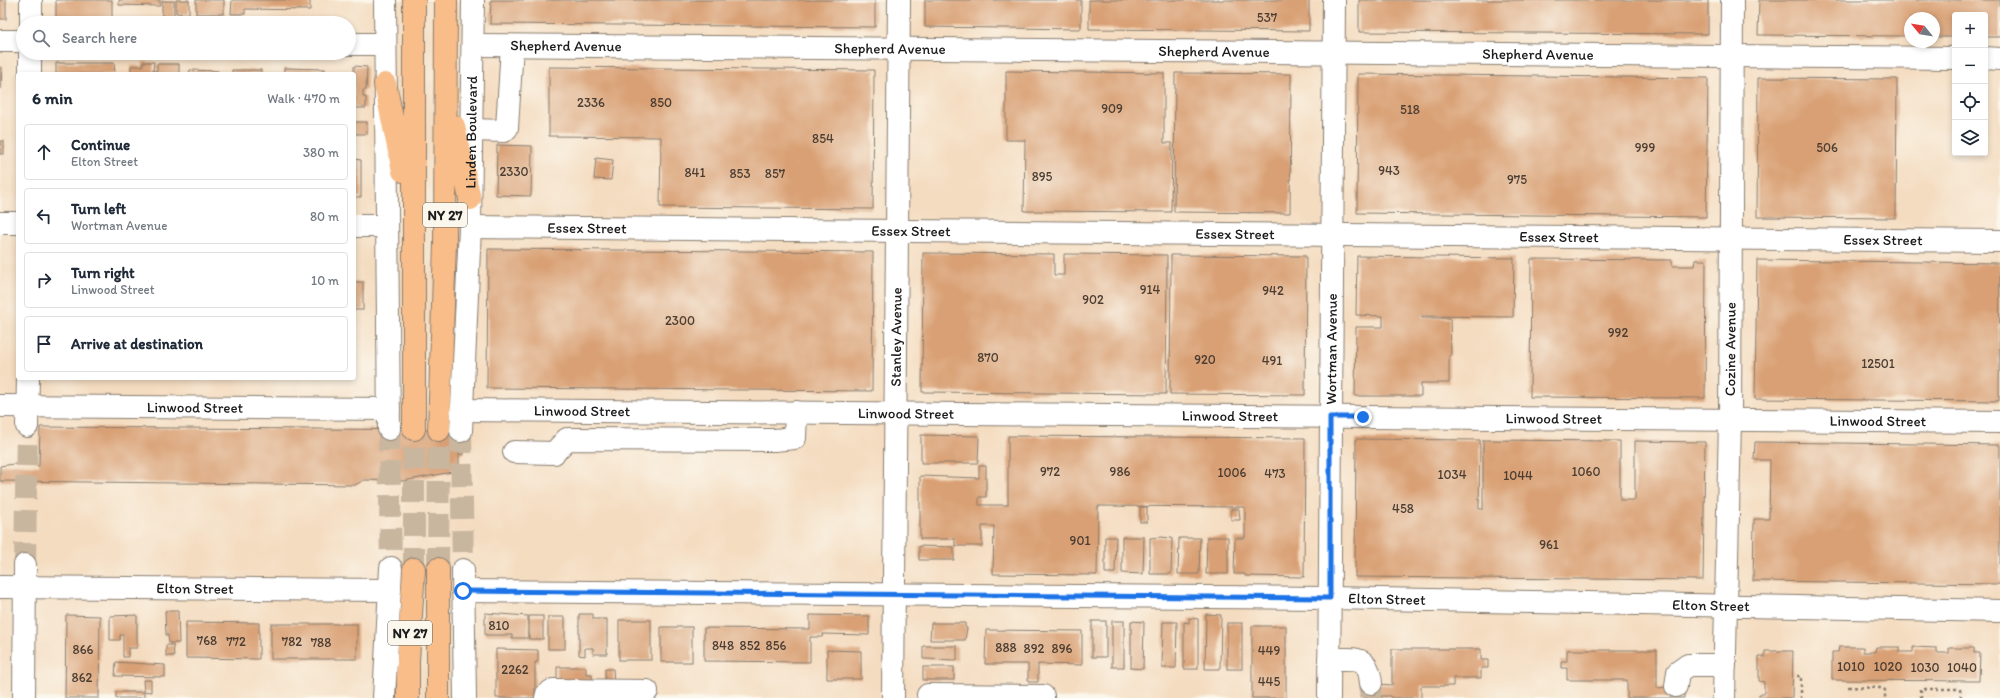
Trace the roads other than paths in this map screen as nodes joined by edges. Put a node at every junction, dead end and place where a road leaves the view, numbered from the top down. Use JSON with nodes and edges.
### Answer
{"nodes":[{"id":1,"x":31,"y":0,"type":"edge"},
{"id":2,"x":385,"y":0,"type":"edge"},
{"id":3,"x":414,"y":0,"type":"edge"},
{"id":4,"x":446,"y":0,"type":"edge"},
{"id":5,"x":473,"y":0,"type":"edge"},
{"id":6,"x":899,"y":0,"type":"edge"},
{"id":7,"x":1334,"y":0,"type":"edge"},
{"id":8,"x":1732,"y":0,"type":"edge"},
{"id":9,"x":31,"y":16,"type":"edge"},
{"id":10,"x":0,"y":41,"type":"edge"},
{"id":11,"x":16,"y":41,"type":"edge"},
{"id":12,"x":356,"y":44,"type":"edge"},
{"id":13,"x":384,"y":44,"type":"junction"},
{"id":14,"x":473,"y":45,"type":"junction"},
{"id":15,"x":512,"y":46,"type":"junction"},
{"id":16,"x":899,"y":49,"type":"junction"},
{"id":17,"x":1333,"y":53,"type":"junction"},
{"id":18,"x":1731,"y":56,"type":"junction"},
{"id":19,"x":1952,"y":58,"type":"edge"},
{"id":20,"x":1988,"y":58,"type":"edge"},
{"id":21,"x":2000,"y":59,"type":"edge"},
{"id":22,"x":30,"y":60,"type":"edge"},
{"id":23,"x":30,"y":72,"type":"edge"},
{"id":24,"x":385,"y":84,"type":"junction"},
{"id":25,"x":446,"y":85,"type":"junction"},
{"id":26,"x":472,"y":130,"type":"junction"},
{"id":27,"x":470,"y":199,"type":"junction"},
{"id":28,"x":412,"y":213,"type":"junction"},
{"id":29,"x":0,"y":223,"type":"edge"},
{"id":30,"x":16,"y":223,"type":"edge"},
{"id":31,"x":356,"y":226,"type":"edge"},
{"id":32,"x":387,"y":226,"type":"junction"},
{"id":33,"x":470,"y":227,"type":"junction"},
{"id":34,"x":897,"y":231,"type":"junction"},
{"id":35,"x":1332,"y":235,"type":"junction"},
{"id":36,"x":1731,"y":239,"type":"junction"},
{"id":37,"x":2000,"y":241,"type":"edge"},
{"id":38,"x":28,"y":380,"type":"edge"},
{"id":39,"x":0,"y":406,"type":"edge"},
{"id":40,"x":461,"y":410,"type":"junction"},
{"id":41,"x":796,"y":412,"type":"junction"},
{"id":42,"x":895,"y":413,"type":"junction"},
{"id":43,"x":28,"y":416,"type":"junction"},
{"id":44,"x":1330,"y":417,"type":"junction"},
{"id":45,"x":1730,"y":420,"type":"junction"},
{"id":46,"x":2000,"y":422,"type":"edge"},
{"id":47,"x":414,"y":429,"type":"tunnel mouth"},
{"id":48,"x":439,"y":430,"type":"tunnel mouth"},
{"id":49,"x":461,"y":431,"type":"tunnel mouth"},
{"id":50,"x":514,"y":452,"type":"dead end"},
{"id":51,"x":25,"y":565,"type":"tunnel mouth"},
{"id":52,"x":391,"y":568,"type":"tunnel mouth"},
{"id":53,"x":414,"y":569,"type":"tunnel mouth"},
{"id":54,"x":438,"y":569,"type":"tunnel mouth"},
{"id":55,"x":0,"y":587,"type":"edge"},
{"id":56,"x":25,"y":587,"type":"junction"},
{"id":57,"x":390,"y":590,"type":"junction"},
{"id":58,"x":894,"y":595,"type":"junction"},
{"id":59,"x":1330,"y":598,"type":"junction"},
{"id":60,"x":1726,"y":606,"type":"junction"},
{"id":61,"x":2000,"y":611,"type":"edge"},
{"id":62,"x":1329,"y":659,"type":"junction"},
{"id":63,"x":408,"y":661,"type":"junction"},
{"id":64,"x":1725,"y":664,"type":"junction"},
{"id":65,"x":1371,"y":683,"type":"tunnel mouth"},
{"id":66,"x":1676,"y":686,"type":"dead end"},
{"id":67,"x":647,"y":691,"type":"dead end"},
{"id":68,"x":928,"y":695,"type":"dead end"},
{"id":69,"x":24,"y":698,"type":"edge"},
{"id":70,"x":384,"y":698,"type":"edge"},
{"id":71,"x":399,"y":698,"type":"edge"},
{"id":72,"x":408,"y":698,"type":"edge"},
{"id":73,"x":438,"y":698,"type":"edge"},
{"id":74,"x":465,"y":698,"type":"edge"},
{"id":75,"x":546,"y":698,"type":"edge"},
{"id":76,"x":893,"y":698,"type":"edge"},
{"id":77,"x":1043,"y":698,"type":"edge"},
{"id":78,"x":1328,"y":698,"type":"edge"},
{"id":79,"x":1724,"y":698,"type":"edge"}],
"edges":[{"from":1,"to":9,"type":"street"},
{"from":2,"to":13,"type":"street"},
{"from":3,"to":28,"type":"highway","number":"NY 27"},
{"from":4,"to":25,"type":"highway","name":"Linden Boulevard","number":"NY 27"},
{"from":5,"to":14,"type":"street","name":"Linden Boulevard"},
{"from":6,"to":16,"type":"street","name":"Stanley Avenue"},
{"from":7,"to":17,"type":"street","name":"Wortman Avenue"},
{"from":8,"to":18,"type":"street","name":"Cozine Avenue"},
{"from":10,"to":11,"type":"street"},
{"from":12,"to":13,"type":"street"},
{"from":13,"to":24,"type":"street"},
{"from":14,"to":15,"type":"street","name":"Shepherd Avenue"},
{"from":14,"to":26,"type":"street","name":"Linden Boulevard"},
{"from":15,"to":16,"type":"street","name":"Shepherd Avenue"},
{"from":15,"to":26,"type":"street"},
{"from":16,"to":17,"type":"street","name":"Shepherd Avenue"},
{"from":16,"to":34,"type":"street","name":"Stanley Avenue"},
{"from":17,"to":18,"type":"street","name":"Shepherd Avenue"},
{"from":17,"to":35,"type":"street","name":"Wortman Avenue"},
{"from":18,"to":19,"type":"street","name":"Shepherd Avenue"},
{"from":18,"to":36,"type":"street","name":"Cozine Avenue"},
{"from":20,"to":21,"type":"street"},
{"from":22,"to":23,"type":"street"},
{"from":24,"to":28,"type":"highway"},
{"from":24,"to":32,"type":"street"},
{"from":25,"to":27,"type":"highway"},
{"from":25,"to":48,"type":"highway","name":"Linden Boulevard","number":"NY 27"},
{"from":26,"to":27,"type":"street","name":"Linden Boulevard"},
{"from":27,"to":33,"type":"street","name":"Linden Boulevard"},
{"from":28,"to":47,"type":"highway","number":"NY 27"},
{"from":29,"to":30,"type":"street"},
{"from":31,"to":32,"type":"street"},
{"from":32,"to":43,"type":"street","name":"Linwood Street"},
{"from":33,"to":34,"type":"street","name":"Essex Street"},
{"from":33,"to":40,"type":"street","name":"Linden Boulevard"},
{"from":34,"to":35,"type":"street","name":"Essex Street"},
{"from":34,"to":42,"type":"street","name":"Stanley Avenue"},
{"from":35,"to":36,"type":"street","name":"Essex Street"},
{"from":35,"to":44,"type":"street","name":"Wortman Avenue"},
{"from":36,"to":37,"type":"street","name":"Essex Street"},
{"from":36,"to":45,"type":"street","name":"Cozine Avenue"},
{"from":38,"to":43,"type":"street"},
{"from":39,"to":43,"type":"street","name":"Linwood Street"},
{"from":40,"to":41,"type":"street","name":"Linwood Street"},
{"from":40,"to":49,"type":"street","name":"Linden Boulevard"},
{"from":41,"to":42,"type":"street","name":"Linwood Street"},
{"from":41,"to":50,"type":"street"},
{"from":42,"to":44,"type":"street","name":"Linwood Street"},
{"from":42,"to":58,"type":"street","name":"Stanley Avenue"},
{"from":44,"to":45,"type":"street","name":"Linwood Street"},
{"from":44,"to":59,"type":"street","name":"Wortman Avenue"},
{"from":45,"to":46,"type":"street","name":"Linwood Street"},
{"from":45,"to":60,"type":"street","name":"Cozine Avenue"},
{"from":51,"to":56,"type":"street"},
{"from":52,"to":57,"type":"street"},
{"from":53,"to":63,"type":"highway","number":"NY 27"},
{"from":54,"to":73,"type":"highway","number":"NY 27"},
{"from":55,"to":56,"type":"street","name":"Elton Street"},
{"from":56,"to":57,"type":"street","name":"Elton Street"},
{"from":56,"to":69,"type":"street"},
{"from":57,"to":70,"type":"street"},
{"from":58,"to":59,"type":"street","name":"Elton Street"},
{"from":58,"to":74,"type":"street","name":"Elton Street"},
{"from":58,"to":76,"type":"street","name":"Stanley Avenue"},
{"from":59,"to":60,"type":"street","name":"Elton Street"},
{"from":59,"to":62,"type":"street","name":"Wortman Avenue"},
{"from":60,"to":61,"type":"street","name":"Elton Street"},
{"from":60,"to":64,"type":"street","name":"Cozine Avenue"},
{"from":62,"to":65,"type":"street"},
{"from":62,"to":78,"type":"street","name":"Wortman Avenue"},
{"from":63,"to":71,"type":"highway"},
{"from":63,"to":72,"type":"highway","number":"NY 27"},
{"from":64,"to":66,"type":"street"},
{"from":64,"to":79,"type":"street","name":"Cozine Avenue"},
{"from":67,"to":75,"type":"street"},
{"from":68,"to":77,"type":"street"}]}
